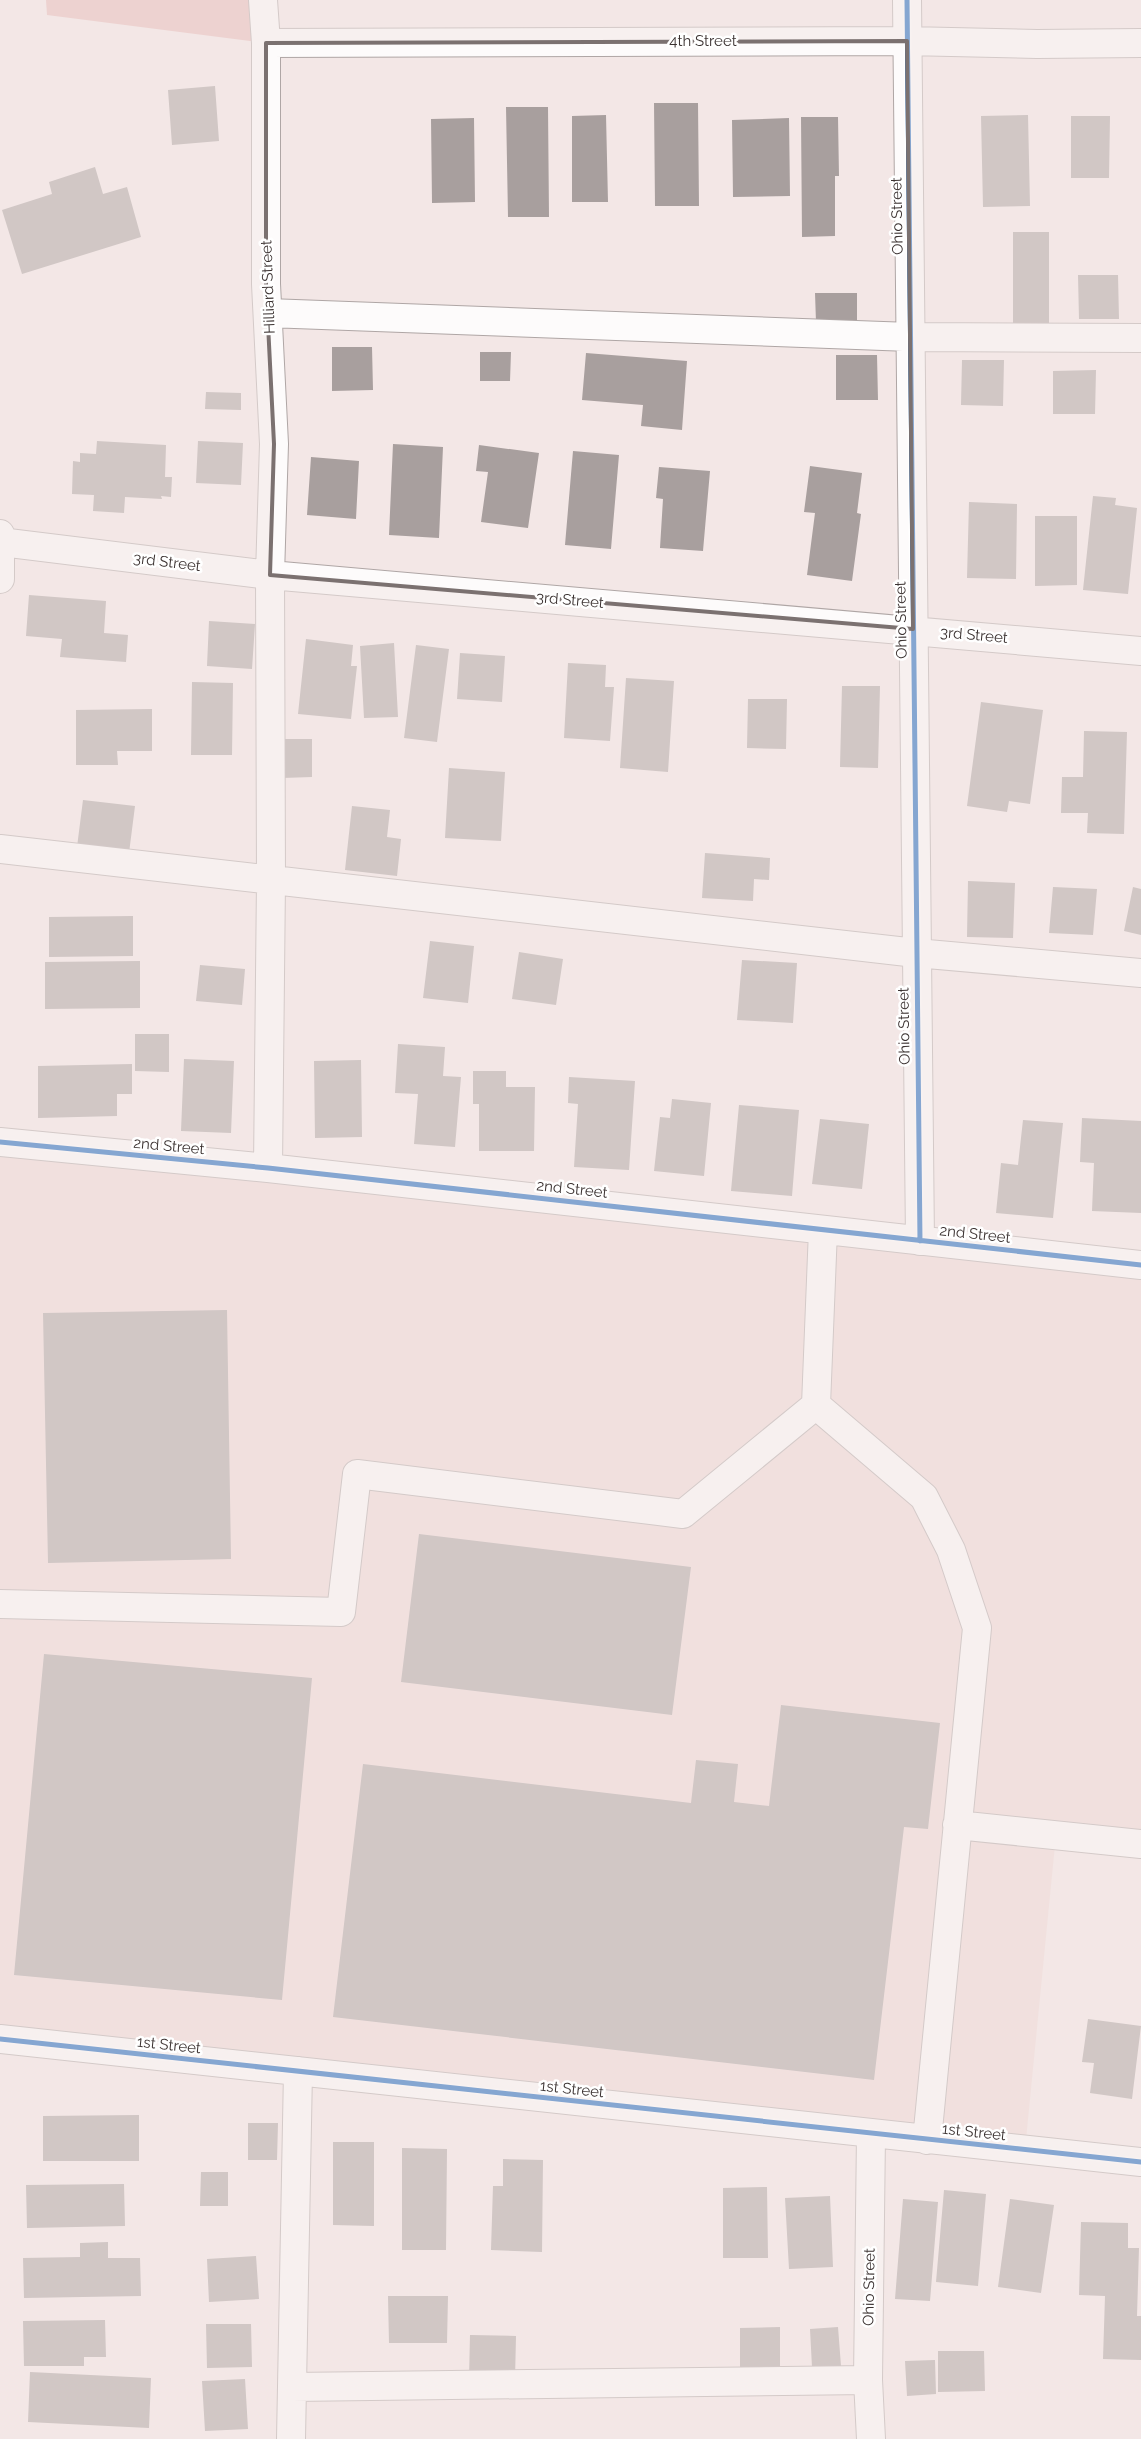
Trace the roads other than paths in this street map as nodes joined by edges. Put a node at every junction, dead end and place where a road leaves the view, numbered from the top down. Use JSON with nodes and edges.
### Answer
{"nodes":[{"id":1,"x":263,"y":0,"type":"edge"},
{"id":2,"x":907,"y":0,"type":"edge"},
{"id":3,"x":907,"y":41,"type":"junction"},
{"id":4,"x":266,"y":43,"type":"junction"},
{"id":5,"x":1141,"y":43,"type":"edge"},
{"id":6,"x":268,"y":313,"type":"junction"},
{"id":7,"x":910,"y":337,"type":"junction"},
{"id":8,"x":1141,"y":338,"type":"edge"},
{"id":9,"x":0,"y":539,"type":"edge"},
{"id":10,"x":270,"y":574,"type":"junction"},
{"id":11,"x":0,"y":578,"type":"edge"},
{"id":12,"x":913,"y":629,"type":"junction"},
{"id":13,"x":1141,"y":651,"type":"edge"},
{"id":14,"x":0,"y":850,"type":"edge"},
{"id":15,"x":271,"y":880,"type":"junction"},
{"id":16,"x":916,"y":953,"type":"junction"},
{"id":17,"x":1141,"y":973,"type":"edge"},
{"id":18,"x":0,"y":1142,"type":"edge"},
{"id":19,"x":268,"y":1168,"type":"junction"},
{"id":20,"x":823,"y":1230,"type":"junction"},
{"id":21,"x":920,"y":1241,"type":"junction"},
{"id":22,"x":1141,"y":1265,"type":"edge"},
{"id":23,"x":816,"y":1405,"type":"junction"},
{"id":24,"x":0,"y":1604,"type":"edge"},
{"id":25,"x":958,"y":1825,"type":"junction"},
{"id":26,"x":1141,"y":1844,"type":"edge"},
{"id":27,"x":0,"y":2039,"type":"edge"},
{"id":28,"x":298,"y":2072,"type":"junction"},
{"id":29,"x":871,"y":2134,"type":"junction"},
{"id":30,"x":926,"y":2140,"type":"junction"},
{"id":31,"x":1141,"y":2162,"type":"edge"},
{"id":32,"x":868,"y":2380,"type":"junction"},
{"id":33,"x":292,"y":2387,"type":"junction"},
{"id":34,"x":291,"y":2439,"type":"edge"},
{"id":35,"x":871,"y":2439,"type":"edge"}],
"edges":[{"from":1,"to":4,"type":"street","name":"Hilliard Street"},
{"from":2,"to":3,"type":"street","name":"Ohio Street"},
{"from":3,"to":4,"type":"street","name":"4th Street"},
{"from":3,"to":5,"type":"street","name":"4th Street"},
{"from":3,"to":7,"type":"street","name":"Ohio Street"},
{"from":4,"to":6,"type":"street","name":"Hilliard Street"},
{"from":6,"to":7,"type":"street"},
{"from":6,"to":10,"type":"street","name":"Hilliard Street"},
{"from":7,"to":8,"type":"street"},
{"from":7,"to":12,"type":"street","name":"Ohio Street"},
{"from":9,"to":10,"type":"street","name":"3rd Street"},
{"from":9,"to":11,"type":"street"},
{"from":10,"to":12,"type":"street","name":"3rd Street"},
{"from":10,"to":15,"type":"street","name":"Hilliard Street"},
{"from":12,"to":13,"type":"street","name":"3rd Street"},
{"from":12,"to":16,"type":"street","name":"Ohio Street"},
{"from":14,"to":15,"type":"street"},
{"from":15,"to":16,"type":"street"},
{"from":15,"to":19,"type":"street","name":"Hilliard Street"},
{"from":16,"to":17,"type":"street"},
{"from":16,"to":21,"type":"street","name":"Ohio Street"},
{"from":18,"to":19,"type":"street","name":"2nd Street"},
{"from":19,"to":20,"type":"street","name":"2nd Street"},
{"from":20,"to":21,"type":"street","name":"2nd Street"},
{"from":20,"to":23,"type":"street"},
{"from":21,"to":22,"type":"street","name":"2nd Street"},
{"from":23,"to":24,"type":"street"},
{"from":23,"to":25,"type":"street"},
{"from":25,"to":26,"type":"street"},
{"from":25,"to":30,"type":"street"},
{"from":27,"to":28,"type":"street","name":"1st Street"},
{"from":28,"to":29,"type":"street","name":"1st Street"},
{"from":28,"to":33,"type":"street"},
{"from":29,"to":30,"type":"street","name":"1st Street"},
{"from":29,"to":32,"type":"street","name":"Ohio Street"},
{"from":30,"to":31,"type":"street","name":"1st Street"},
{"from":32,"to":33,"type":"street"},
{"from":32,"to":35,"type":"street","name":"Ohio Street"},
{"from":33,"to":34,"type":"street"}]}
